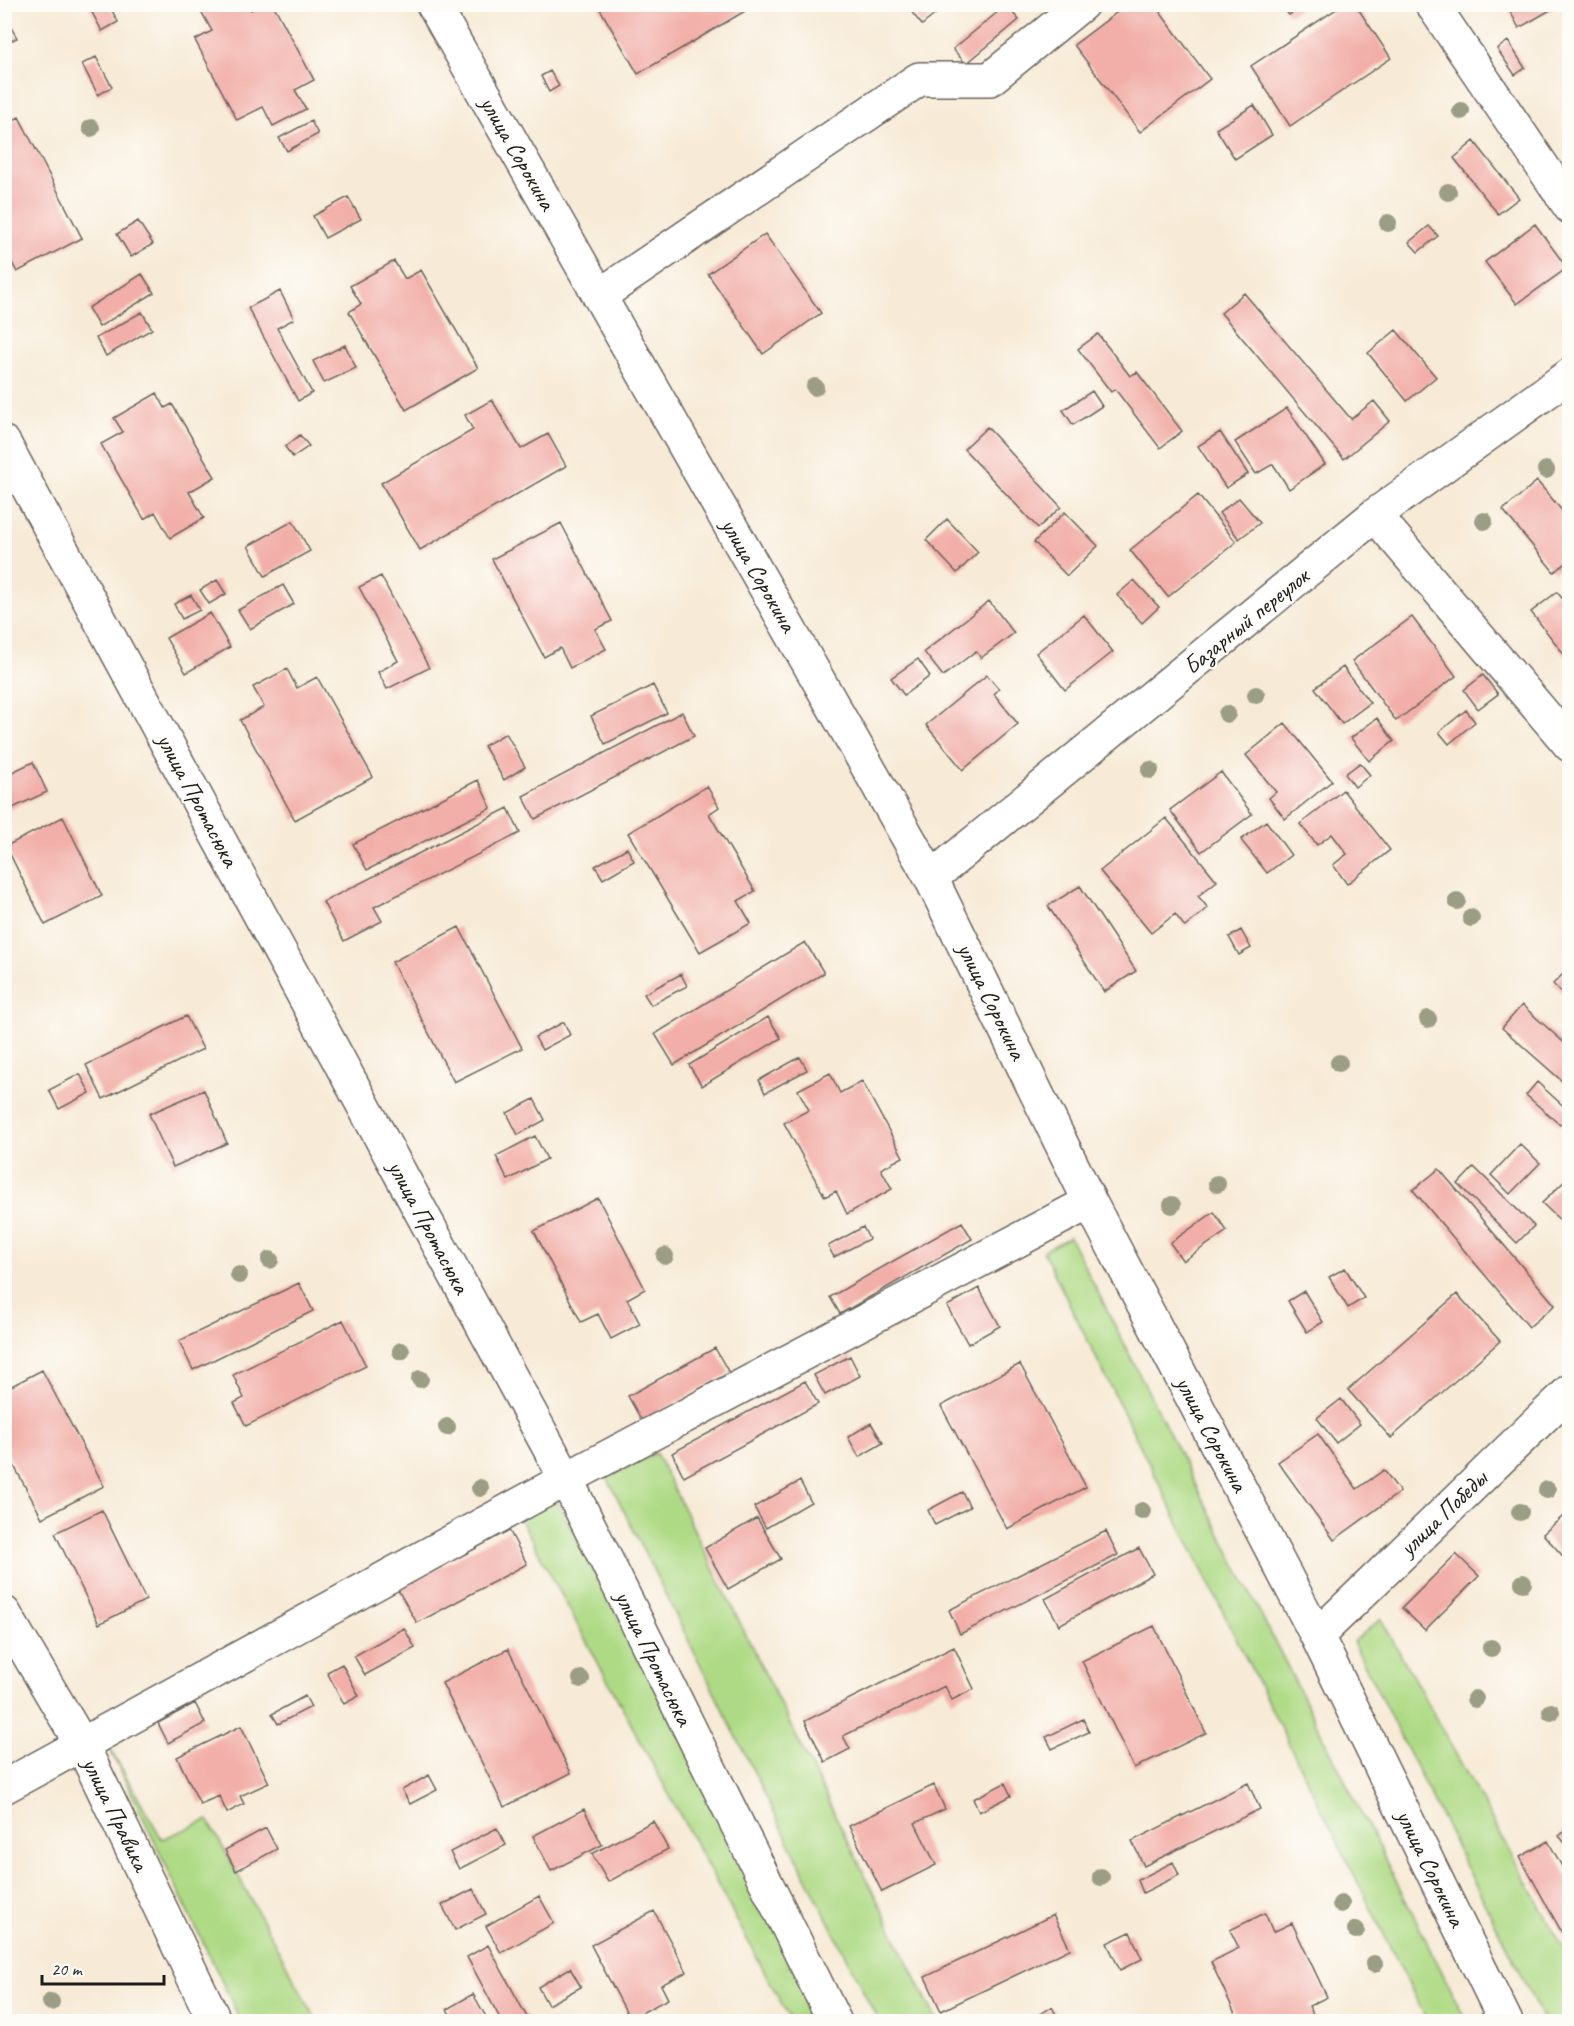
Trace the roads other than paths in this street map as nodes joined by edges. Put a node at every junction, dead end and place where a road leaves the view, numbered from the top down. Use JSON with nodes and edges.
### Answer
{"nodes":[{"id":1,"x":433,"y":4,"type":"edge"},
{"id":2,"x":1082,"y":4,"type":"edge"},
{"id":3,"x":1432,"y":4,"type":"edge"},
{"id":4,"x":1569,"y":207,"type":"edge"},
{"id":5,"x":599,"y":296,"type":"junction"},
{"id":6,"x":1569,"y":375,"type":"edge"},
{"id":7,"x":4,"y":443,"type":"edge"},
{"id":8,"x":1375,"y":515,"type":"junction"},
{"id":9,"x":1569,"y":745,"type":"edge"},
{"id":10,"x":931,"y":878,"type":"junction"},
{"id":11,"x":1090,"y":1202,"type":"junction"},
{"id":12,"x":1569,"y":1390,"type":"edge"},
{"id":13,"x":566,"y":1479,"type":"junction"},
{"id":14,"x":4,"y":1613,"type":"edge"},
{"id":15,"x":1317,"y":1636,"type":"junction"},
{"id":16,"x":82,"y":1745,"type":"junction"},
{"id":17,"x":4,"y":1787,"type":"edge"},
{"id":18,"x":215,"y":2022,"type":"edge"},
{"id":19,"x":835,"y":2022,"type":"edge"},
{"id":20,"x":1506,"y":2022,"type":"edge"}],
"edges":[{"from":1,"to":5,"type":"street","name":"улица Сорокина"},
{"from":2,"to":5,"type":"street"},
{"from":3,"to":4,"type":"street"},
{"from":5,"to":10,"type":"street","name":"улица Сорокина"},
{"from":6,"to":8,"type":"street","name":"Базарный переулок"},
{"from":7,"to":13,"type":"street","name":"улица Протасюка"},
{"from":8,"to":9,"type":"street"},
{"from":8,"to":10,"type":"street","name":"Базарный переулок"},
{"from":10,"to":11,"type":"street","name":"улица Сорокина"},
{"from":11,"to":13,"type":"street"},
{"from":11,"to":15,"type":"street","name":"улица Сорокина"},
{"from":12,"to":15,"type":"street","name":"улица Победы"},
{"from":13,"to":16,"type":"street"},
{"from":13,"to":19,"type":"street","name":"улица Протасюка"},
{"from":14,"to":16,"type":"street","name":"улица Правика"},
{"from":15,"to":20,"type":"street","name":"улица Сорокина"},
{"from":16,"to":17,"type":"street"},
{"from":16,"to":18,"type":"street","name":"улица Правика"}]}
